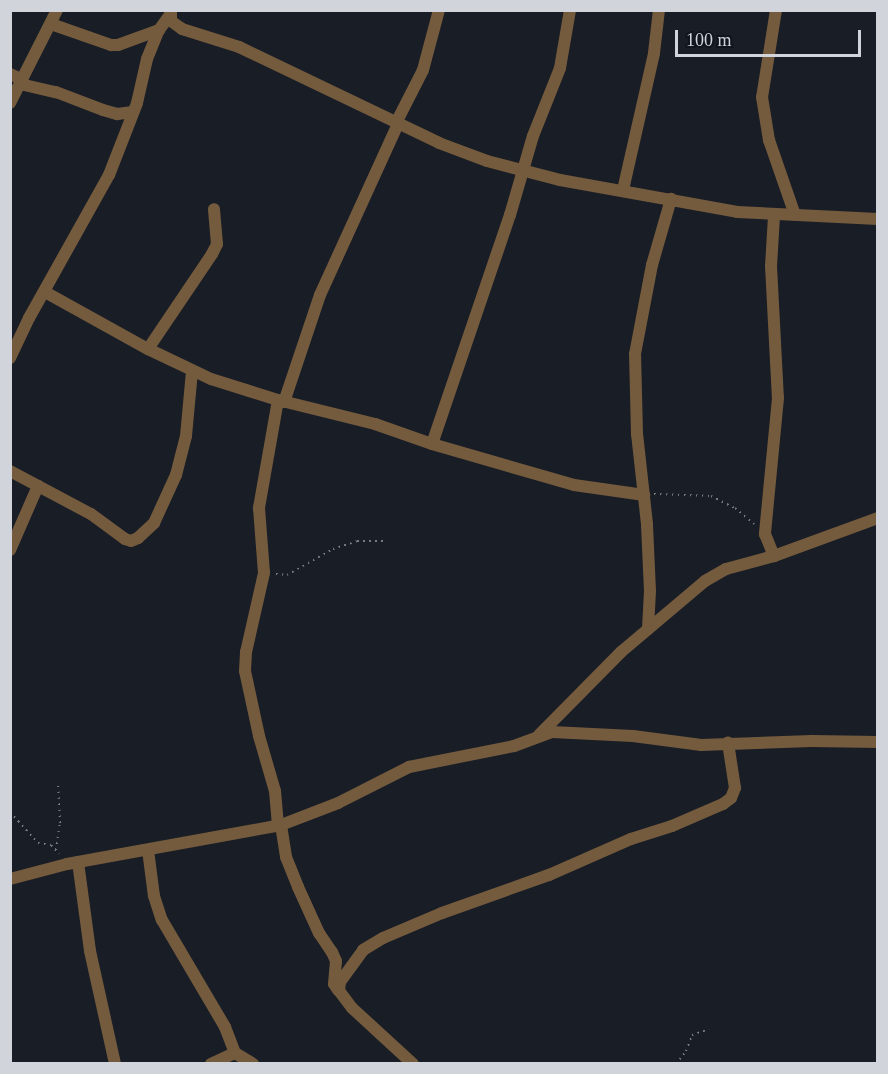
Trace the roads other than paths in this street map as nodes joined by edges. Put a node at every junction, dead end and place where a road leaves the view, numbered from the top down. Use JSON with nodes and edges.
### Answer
{"nodes":[{"id":1,"x":57,"y":10,"type":"edge"},
{"id":2,"x":439,"y":10,"type":"edge"},
{"id":3,"x":570,"y":10,"type":"edge"},
{"id":4,"x":659,"y":10,"type":"edge"},
{"id":5,"x":776,"y":10,"type":"edge"},
{"id":6,"x":171,"y":13,"type":"edge"},
{"id":7,"x":51,"y":24,"type":"junction"},
{"id":8,"x":159,"y":30,"type":"junction"},
{"id":9,"x":10,"y":74,"type":"edge"},
{"id":10,"x":22,"y":82,"type":"junction"},
{"id":11,"x":10,"y":103,"type":"edge"},
{"id":12,"x":133,"y":112,"type":"junction"},
{"id":13,"x":397,"y":123,"type":"junction"},
{"id":14,"x":524,"y":170,"type":"junction"},
{"id":15,"x":623,"y":190,"type":"junction"},
{"id":16,"x":670,"y":199,"type":"junction"},
{"id":17,"x":214,"y":209,"type":"dead end"},
{"id":18,"x":795,"y":215,"type":"junction"},
{"id":19,"x":774,"y":216,"type":"junction"},
{"id":20,"x":878,"y":219,"type":"edge"},
{"id":21,"x":45,"y":292,"type":"junction"},
{"id":22,"x":148,"y":349,"type":"junction"},
{"id":23,"x":12,"y":352,"type":"edge"},
{"id":24,"x":192,"y":371,"type":"junction"},
{"id":25,"x":281,"y":401,"type":"junction"},
{"id":26,"x":432,"y":444,"type":"junction"},
{"id":27,"x":10,"y":471,"type":"edge"},
{"id":28,"x":38,"y":486,"type":"junction"},
{"id":29,"x":644,"y":495,"type":"junction"},
{"id":30,"x":878,"y":518,"type":"edge"},
{"id":31,"x":10,"y":550,"type":"edge"},
{"id":32,"x":774,"y":556,"type":"junction"},
{"id":33,"x":648,"y":629,"type":"junction"},
{"id":34,"x":538,"y":736,"type":"junction"},
{"id":35,"x":878,"y":742,"type":"edge"},
{"id":36,"x":728,"y":743,"type":"junction"},
{"id":37,"x":280,"y":826,"type":"junction"},
{"id":38,"x":148,"y":850,"type":"junction"},
{"id":39,"x":72,"y":863,"type":"junction"},
{"id":40,"x":10,"y":879,"type":"edge"},
{"id":41,"x":339,"y":991,"type":"junction"},
{"id":42,"x":235,"y":1053,"type":"junction"},
{"id":43,"x":115,"y":1064,"type":"edge"},
{"id":44,"x":211,"y":1064,"type":"edge"},
{"id":45,"x":253,"y":1064,"type":"edge"},
{"id":46,"x":413,"y":1064,"type":"edge"}],
"edges":[{"from":1,"to":7,"type":"street"},
{"from":2,"to":13,"type":"street"},
{"from":3,"to":14,"type":"street"},
{"from":4,"to":15,"type":"street"},
{"from":5,"to":18,"type":"street"},
{"from":6,"to":8,"type":"street"},
{"from":6,"to":13,"type":"street"},
{"from":7,"to":8,"type":"street"},
{"from":7,"to":10,"type":"street"},
{"from":8,"to":12,"type":"street"},
{"from":9,"to":10,"type":"street"},
{"from":10,"to":11,"type":"street"},
{"from":10,"to":12,"type":"street"},
{"from":12,"to":21,"type":"street"},
{"from":13,"to":14,"type":"street"},
{"from":13,"to":25,"type":"street"},
{"from":14,"to":15,"type":"street"},
{"from":14,"to":26,"type":"street"},
{"from":15,"to":16,"type":"street"},
{"from":16,"to":19,"type":"street"},
{"from":16,"to":29,"type":"street"},
{"from":17,"to":22,"type":"street"},
{"from":18,"to":19,"type":"street"},
{"from":18,"to":20,"type":"street"},
{"from":19,"to":32,"type":"street"},
{"from":21,"to":22,"type":"street"},
{"from":21,"to":23,"type":"street"},
{"from":22,"to":24,"type":"street"},
{"from":24,"to":25,"type":"street"},
{"from":24,"to":28,"type":"street"},
{"from":25,"to":26,"type":"street"},
{"from":25,"to":37,"type":"street"},
{"from":26,"to":29,"type":"street"},
{"from":27,"to":28,"type":"street"},
{"from":28,"to":31,"type":"street"},
{"from":29,"to":33,"type":"street"},
{"from":30,"to":32,"type":"street"},
{"from":32,"to":33,"type":"street"},
{"from":33,"to":34,"type":"street"},
{"from":34,"to":36,"type":"street"},
{"from":34,"to":37,"type":"street"},
{"from":35,"to":36,"type":"street"},
{"from":36,"to":41,"type":"street"},
{"from":37,"to":38,"type":"street"},
{"from":37,"to":41,"type":"street"},
{"from":38,"to":39,"type":"street"},
{"from":38,"to":42,"type":"street"},
{"from":39,"to":40,"type":"street"},
{"from":39,"to":43,"type":"street"},
{"from":41,"to":46,"type":"street"},
{"from":42,"to":44,"type":"street"},
{"from":42,"to":45,"type":"street"}]}
